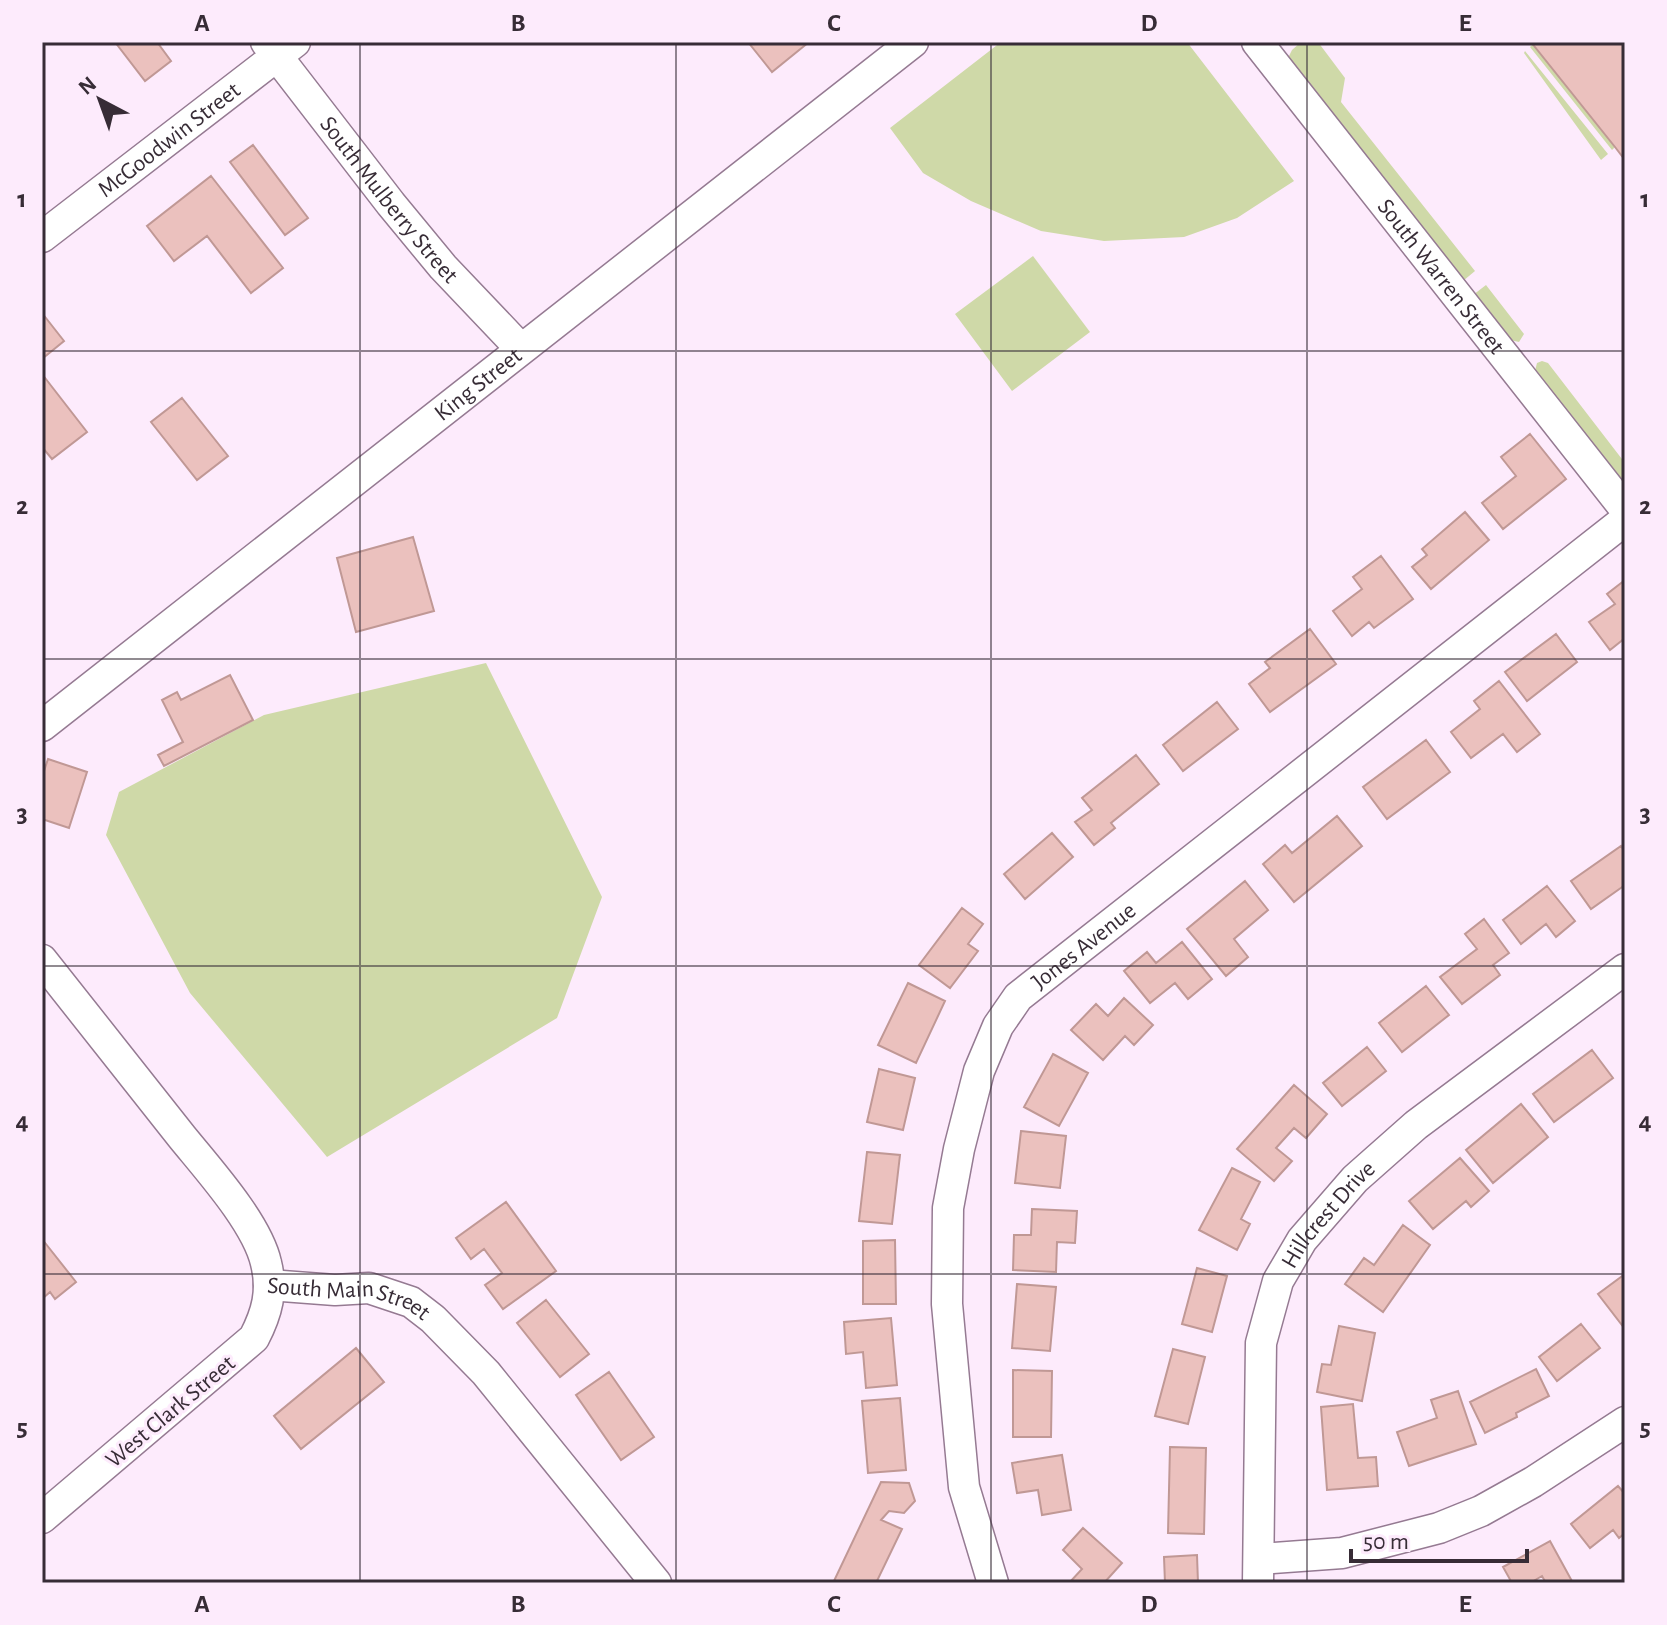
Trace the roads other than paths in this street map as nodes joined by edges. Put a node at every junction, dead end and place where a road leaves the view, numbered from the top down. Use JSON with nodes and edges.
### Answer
{"nodes":[{"id":1,"x":913,"y":42,"type":"edge"},
{"id":2,"x":1257,"y":42,"type":"edge"},
{"id":3,"x":279,"y":47,"type":"edge"},
{"id":4,"x":42,"y":237,"type":"edge"},
{"id":5,"x":520,"y":348,"type":"junction"},
{"id":6,"x":1625,"y":509,"type":"edge"},
{"id":7,"x":1625,"y":520,"type":"edge"},
{"id":8,"x":42,"y":726,"type":"edge"},
{"id":9,"x":42,"y":960,"type":"edge"},
{"id":10,"x":1625,"y":969,"type":"edge"},
{"id":11,"x":269,"y":1285,"type":"junction"},
{"id":12,"x":1625,"y":1422,"type":"edge"},
{"id":13,"x":42,"y":1518,"type":"edge"},
{"id":14,"x":1258,"y":1571,"type":"edge"},
{"id":15,"x":656,"y":1583,"type":"edge"},
{"id":16,"x":993,"y":1583,"type":"edge"}],
"edges":[{"from":1,"to":5,"type":"street","name":"King Street"},
{"from":2,"to":6,"type":"street","name":"South Warren Street"},
{"from":3,"to":4,"type":"street","name":"McGoodwin Street"},
{"from":3,"to":5,"type":"street","name":"South Mulberry Street"},
{"from":5,"to":8,"type":"street","name":"King Street"},
{"from":7,"to":16,"type":"street","name":"Jones Avenue"},
{"from":9,"to":11,"type":"street","name":"South Main Street"},
{"from":10,"to":14,"type":"street","name":"Hillcrest Drive"},
{"from":11,"to":13,"type":"street","name":"West Clark Street"},
{"from":11,"to":15,"type":"street","name":"South Main Street"},
{"from":12,"to":14,"type":"street"}]}
